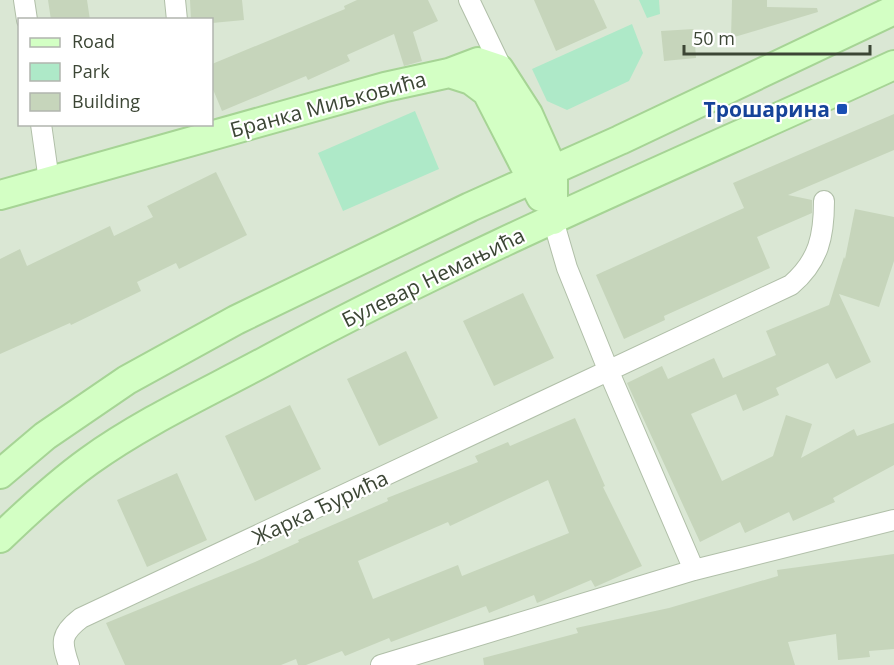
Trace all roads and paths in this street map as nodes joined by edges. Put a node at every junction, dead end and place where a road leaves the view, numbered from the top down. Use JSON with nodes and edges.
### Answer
{"nodes":[{"id":1,"x":24,"y":0,"type":"edge"},
{"id":2,"x":175,"y":0,"type":"edge"},
{"id":3,"x":469,"y":0,"type":"edge"},
{"id":4,"x":894,"y":10,"type":"edge"},
{"id":5,"x":27,"y":18,"type":"edge"},
{"id":6,"x":177,"y":18,"type":"edge"},
{"id":7,"x":894,"y":65,"type":"edge"},
{"id":8,"x":449,"y":73,"type":"junction"},
{"id":9,"x":504,"y":74,"type":"junction"},
{"id":10,"x":41,"y":126,"type":"edge"},
{"id":11,"x":189,"y":133,"type":"edge"},
{"id":12,"x":543,"y":166,"type":"junction"},
{"id":13,"x":49,"y":181,"type":"junction"},
{"id":14,"x":0,"y":195,"type":"edge"},
{"id":15,"x":824,"y":201,"type":"dead end"},
{"id":16,"x":554,"y":220,"type":"junction"},
{"id":17,"x":609,"y":372,"type":"junction"},
{"id":18,"x":0,"y":474,"type":"edge"},
{"id":19,"x":894,"y":520,"type":"edge"},
{"id":20,"x":0,"y":538,"type":"edge"},
{"id":21,"x":694,"y":570,"type":"junction"},
{"id":22,"x":69,"y":665,"type":"edge"},
{"id":23,"x":381,"y":665,"type":"edge"}],
"edges":[{"from":1,"to":5,"type":"street"},
{"from":2,"to":6,"type":"street"},
{"from":3,"to":9,"type":"street"},
{"from":4,"to":12,"type":"street"},
{"from":7,"to":16,"type":"street","name":"Булевар Немањића"},
{"from":8,"to":9,"type":"street","name":"Бранка Миљковића"},
{"from":8,"to":11,"type":"street","name":"Бранка Миљковића"},
{"from":8,"to":12,"type":"street","name":"Бранка Миљковића"},
{"from":9,"to":12,"type":"street","name":"Бранка Миљковића"},
{"from":10,"to":13,"type":"street"},
{"from":11,"to":13,"type":"street","name":"Бранка Миљковића"},
{"from":12,"to":16,"type":"street","name":"Бранка Миљковића"},
{"from":12,"to":18,"type":"street"},
{"from":13,"to":14,"type":"street","name":"Бранка Миљковића"},
{"from":15,"to":17,"type":"street","name":"Жарка Ђурића"},
{"from":16,"to":17,"type":"street"},
{"from":16,"to":20,"type":"street","name":"Булевар Немањића"},
{"from":17,"to":21,"type":"street"},
{"from":17,"to":22,"type":"street","name":"Жарка Ђурића"},
{"from":19,"to":21,"type":"street"},
{"from":21,"to":23,"type":"street"}]}
